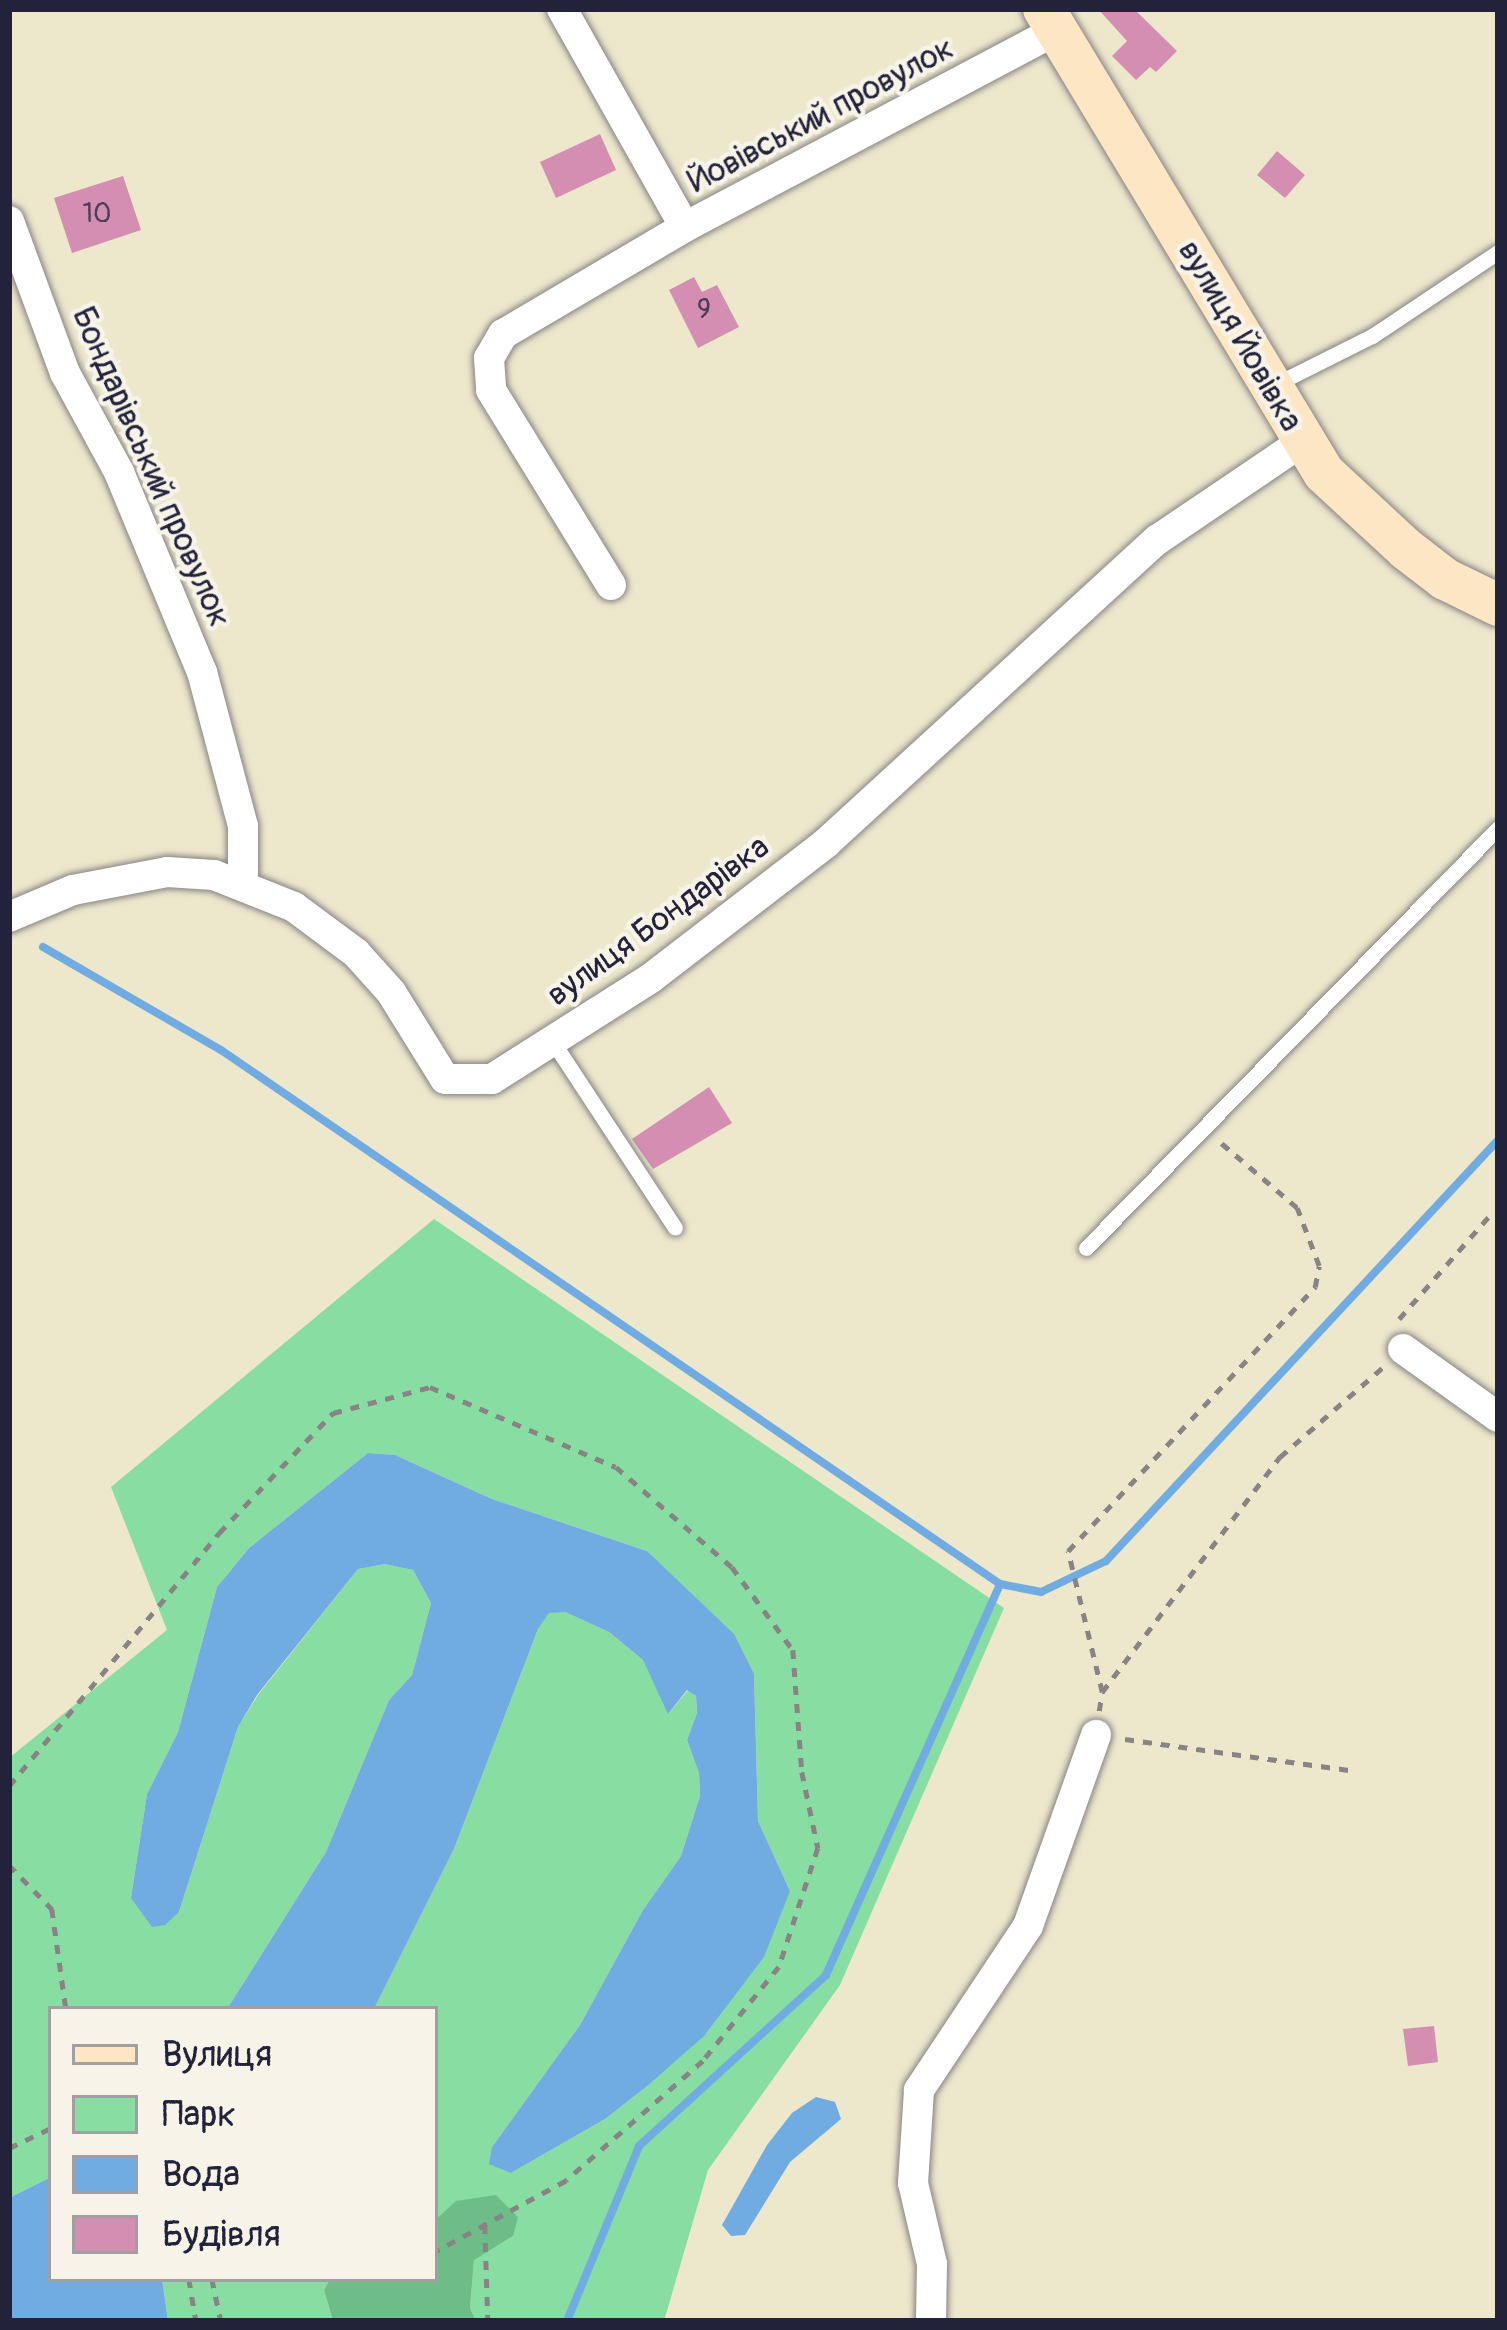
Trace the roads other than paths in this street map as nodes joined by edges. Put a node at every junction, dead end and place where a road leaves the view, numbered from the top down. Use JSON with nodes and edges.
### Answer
{"nodes":[{"id":1,"x":562,"y":9,"type":"edge"},
{"id":2,"x":1049,"y":21,"type":"edge"},
{"id":3,"x":9,"y":221,"type":"edge"},
{"id":4,"x":686,"y":227,"type":"junction"},
{"id":5,"x":1498,"y":252,"type":"edge"},
{"id":6,"x":1272,"y":386,"type":"junction"},
{"id":7,"x":1302,"y":442,"type":"junction"},
{"id":8,"x":611,"y":585,"type":"dead end"},
{"id":9,"x":1498,"y":605,"type":"edge"},
{"id":10,"x":1498,"y":828,"type":"edge"},
{"id":11,"x":243,"y":886,"type":"junction"},
{"id":12,"x":9,"y":917,"type":"edge"},
{"id":13,"x":553,"y":1042,"type":"junction"},
{"id":14,"x":675,"y":1228,"type":"dead end"},
{"id":15,"x":1087,"y":1248,"type":"dead end"},
{"id":16,"x":1403,"y":1349,"type":"road end"},
{"id":17,"x":1498,"y":1418,"type":"edge"},
{"id":18,"x":1096,"y":1735,"type":"road end"},
{"id":19,"x":931,"y":2321,"type":"edge"}],
"edges":[{"from":1,"to":4,"type":"street","name":"Йовівський провулок"},
{"from":2,"to":4,"type":"street","name":"Йовівський провулок"},
{"from":2,"to":6,"type":"street","name":"вулиця Йовівка"},
{"from":3,"to":11,"type":"street","name":"Бондарівський провулок"},
{"from":4,"to":8,"type":"street","name":"Йовівський провулок"},
{"from":5,"to":6,"type":"lane"},
{"from":6,"to":7,"type":"street","name":"вулиця Йовівка"},
{"from":7,"to":9,"type":"street","name":"вулиця Йовівка"},
{"from":7,"to":13,"type":"street","name":"вулиця Бондарівка"},
{"from":10,"to":15,"type":"lane"},
{"from":11,"to":12,"type":"street","name":"вулиця Бондарівка"},
{"from":11,"to":13,"type":"street","name":"вулиця Бондарівка"},
{"from":13,"to":14,"type":"lane"},
{"from":16,"to":17,"type":"street"},
{"from":18,"to":19,"type":"street"}]}
